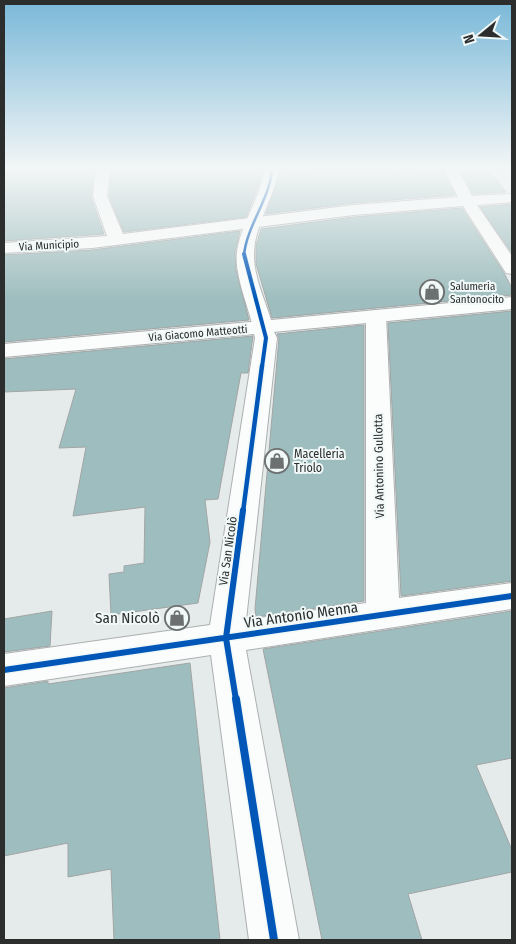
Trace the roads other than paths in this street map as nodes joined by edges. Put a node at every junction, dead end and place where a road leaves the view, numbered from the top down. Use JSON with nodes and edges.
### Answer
{"nodes":[{"id":1,"x":107,"y":213,"type":"edge"},
{"id":2,"x":257,"y":213,"type":"edge"},
{"id":3,"x":331,"y":213,"type":"edge"},
{"id":4,"x":475,"y":213,"type":"edge"},
{"id":5,"x":253,"y":223,"type":"junction"},
{"id":6,"x":117,"y":240,"type":"junction"},
{"id":7,"x":4,"y":248,"type":"edge"},
{"id":8,"x":512,"y":269,"type":"edge"},
{"id":9,"x":512,"y":303,"type":"edge"},
{"id":10,"x":376,"y":316,"type":"junction"},
{"id":11,"x":263,"y":327,"type":"junction"},
{"id":12,"x":4,"y":350,"type":"edge"},
{"id":13,"x":512,"y":596,"type":"edge"},
{"id":14,"x":383,"y":615,"type":"junction"},
{"id":15,"x":226,"y":638,"type":"junction"},
{"id":16,"x":4,"y":670,"type":"edge"},
{"id":17,"x":274,"y":940,"type":"edge"}],
"edges":[{"from":1,"to":6,"type":"street"},
{"from":2,"to":5,"type":"street","name":"Via San Nicolò"},
{"from":3,"to":5,"type":"street","name":"Via Municipio"},
{"from":4,"to":8,"type":"street"},
{"from":5,"to":6,"type":"street","name":"Via Municipio"},
{"from":5,"to":11,"type":"street","name":"Via San Nicolò"},
{"from":6,"to":7,"type":"street","name":"Via Municipio"},
{"from":9,"to":10,"type":"street","name":"Via Giacomo Matteotti"},
{"from":10,"to":11,"type":"street","name":"Via Giacomo Matteotti"},
{"from":10,"to":14,"type":"street","name":"Via Antonino Gullotta"},
{"from":11,"to":12,"type":"street","name":"Via Giacomo Matteotti"},
{"from":11,"to":15,"type":"street","name":"Via San Nicolò"},
{"from":13,"to":14,"type":"street","name":"Via Antonio Menna"},
{"from":14,"to":15,"type":"street","name":"Via Antonio Menna"},
{"from":15,"to":16,"type":"street","name":"Via Antonio Menna"},
{"from":15,"to":17,"type":"street","name":"Via San Nicolò"}]}
